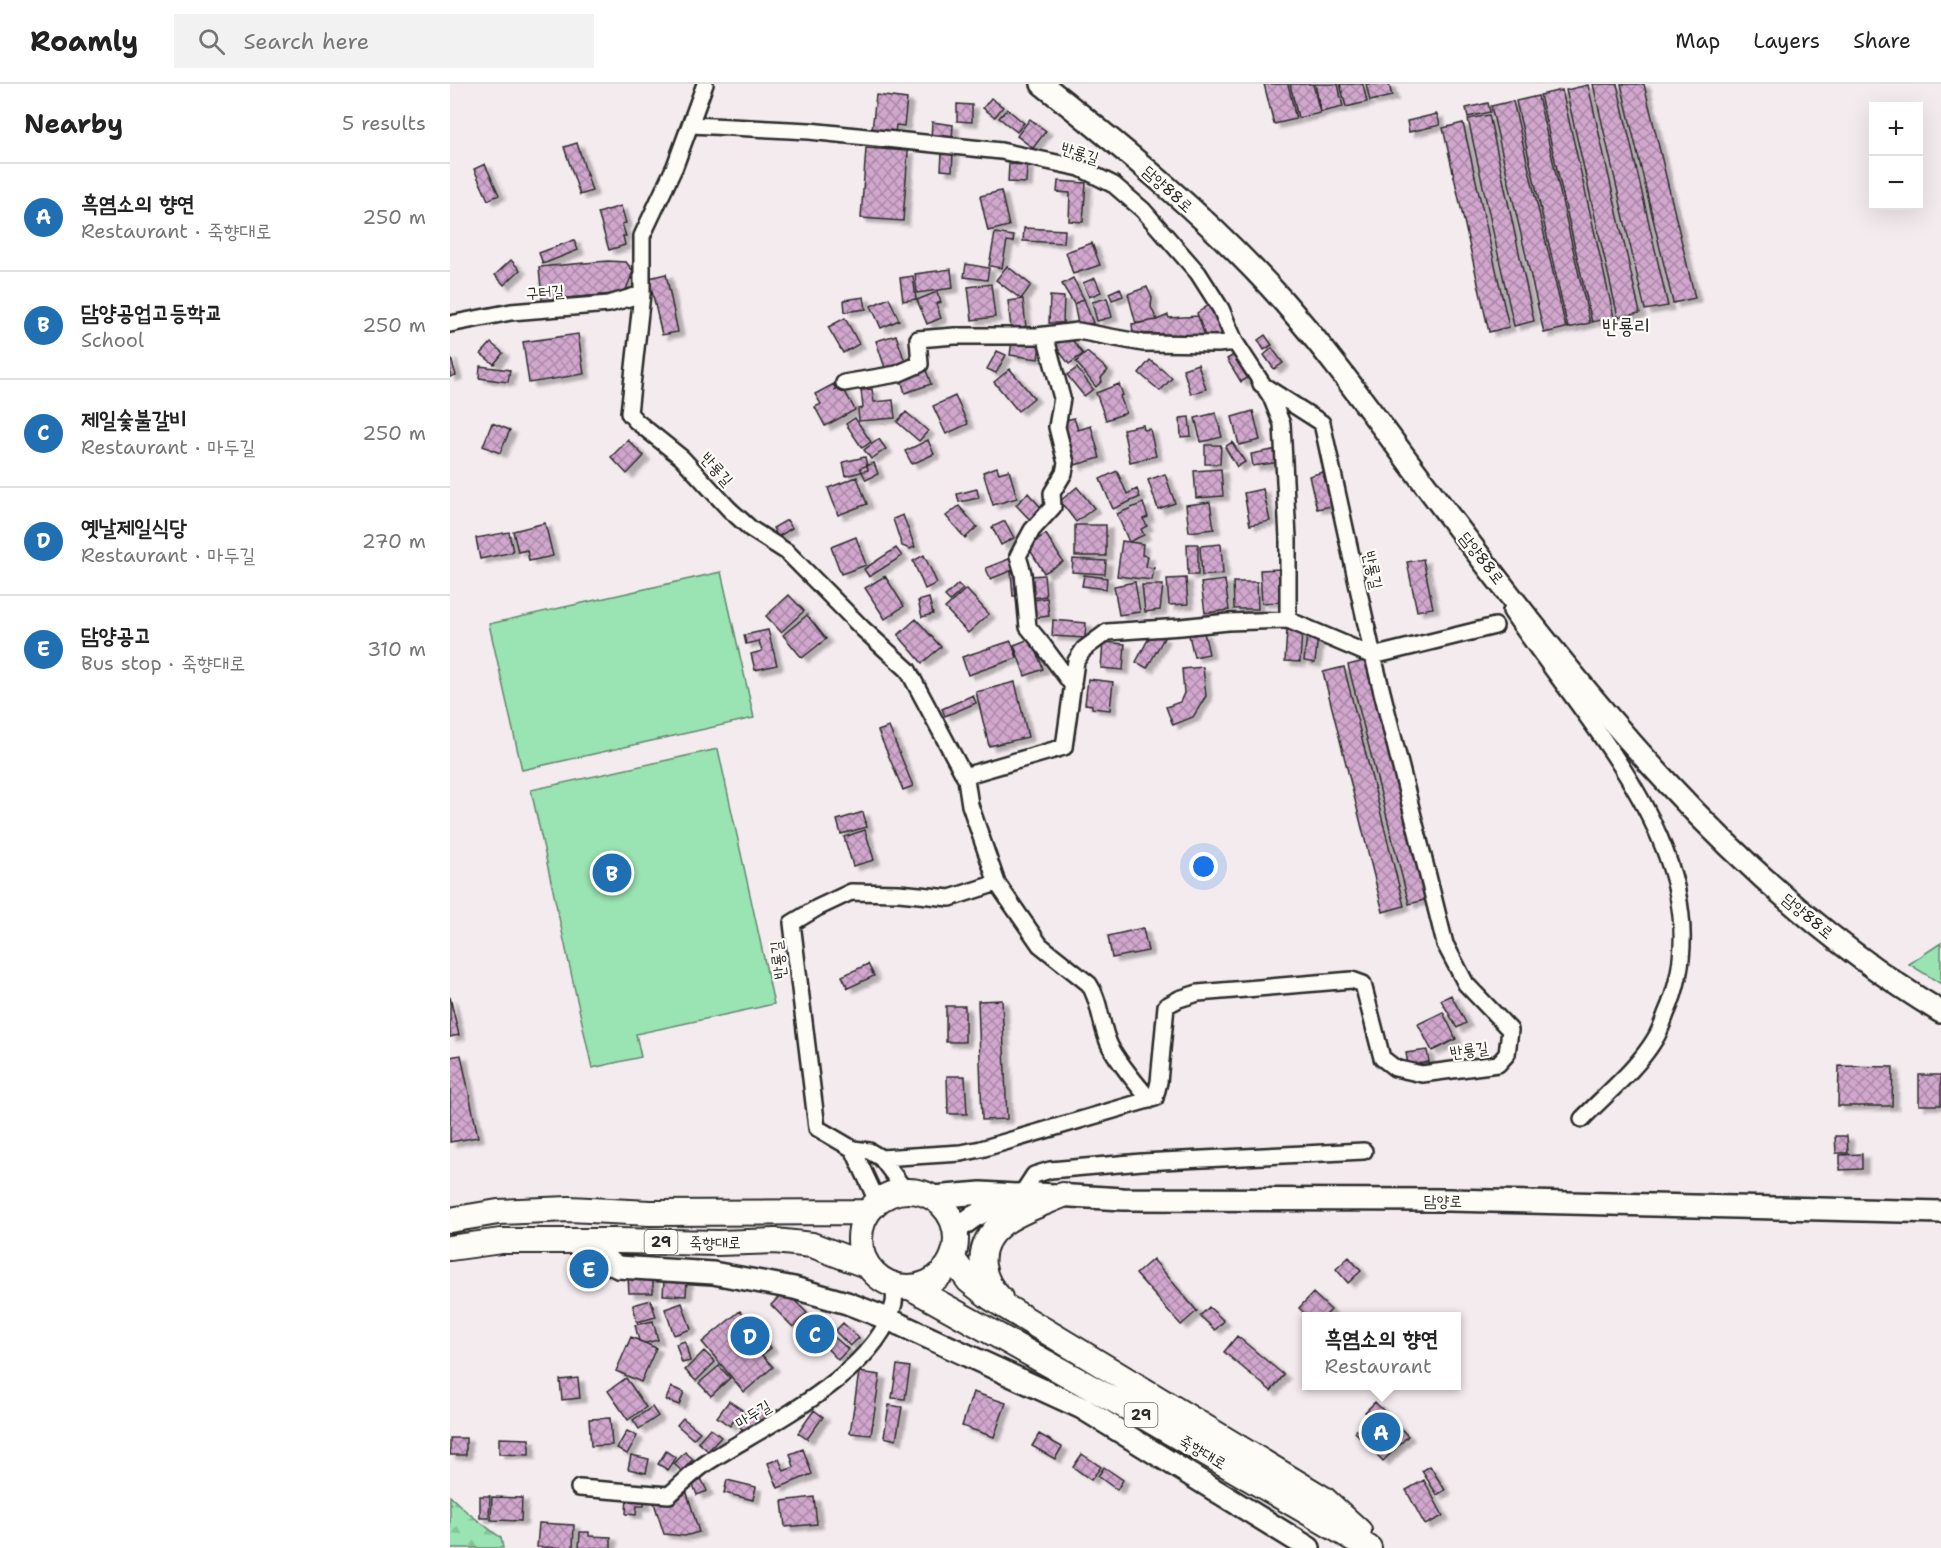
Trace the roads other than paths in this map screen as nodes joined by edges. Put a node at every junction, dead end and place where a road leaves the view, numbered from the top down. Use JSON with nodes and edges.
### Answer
{"nodes":[{"id":1,"x":705,"y":84,"type":"edge"},
{"id":2,"x":1042,"y":84,"type":"edge"},
{"id":3,"x":691,"y":125,"type":"junction"},
{"id":4,"x":642,"y":294,"type":"junction"},
{"id":5,"x":450,"y":324,"type":"edge"},
{"id":6,"x":1045,"y":335,"type":"junction"},
{"id":7,"x":1235,"y":342,"type":"junction"},
{"id":8,"x":844,"y":383,"type":"dead end"},
{"id":9,"x":1261,"y":384,"type":"junction"},
{"id":10,"x":1439,"y":503,"type":"junction"},
{"id":11,"x":1288,"y":620,"type":"junction"},
{"id":12,"x":1495,"y":626,"type":"dead end"},
{"id":13,"x":1373,"y":656,"type":"junction"},
{"id":14,"x":1073,"y":686,"type":"junction"},
{"id":15,"x":964,"y":776,"type":"junction"},
{"id":16,"x":997,"y":883,"type":"junction"},
{"id":17,"x":1941,"y":1012,"type":"edge"},
{"id":18,"x":1150,"y":1100,"type":"junction"},
{"id":19,"x":1582,"y":1119,"type":"dead end"},
{"id":20,"x":853,"y":1149,"type":"junction"},
{"id":21,"x":1364,"y":1150,"type":"dead end"},
{"id":22,"x":881,"y":1158,"type":"junction"},
{"id":23,"x":905,"y":1190,"type":"junction"},
{"id":24,"x":1018,"y":1195,"type":"junction"},
{"id":25,"x":1063,"y":1195,"type":"junction"},
{"id":26,"x":933,"y":1197,"type":"junction"},
{"id":27,"x":873,"y":1206,"type":"junction"},
{"id":28,"x":1941,"y":1212,"type":"edge"},
{"id":29,"x":450,"y":1220,"type":"edge"},
{"id":30,"x":955,"y":1230,"type":"junction"},
{"id":31,"x":572,"y":1241,"type":"junction"},
{"id":32,"x":450,"y":1248,"type":"edge"},
{"id":33,"x":952,"y":1258,"type":"junction"},
{"id":34,"x":868,"y":1266,"type":"junction"},
{"id":35,"x":902,"y":1286,"type":"junction"},
{"id":36,"x":1022,"y":1318,"type":"junction"},
{"id":37,"x":888,"y":1319,"type":"junction"},
{"id":38,"x":579,"y":1488,"type":"dead end"},
{"id":39,"x":1309,"y":1548,"type":"edge"},
{"id":40,"x":1370,"y":1548,"type":"edge"},
{"id":41,"x":1375,"y":1548,"type":"edge"}],
"edges":[{"from":1,"to":3,"type":"street","name":"반룡길"},
{"from":2,"to":10,"type":"main road","name":"담양88로"},
{"from":3,"to":4,"type":"street","name":"반룡길"},
{"from":3,"to":7,"type":"street","name":"반룡길"},
{"from":4,"to":5,"type":"street","name":"구터길"},
{"from":4,"to":15,"type":"street","name":"반룡길"},
{"from":6,"to":7,"type":"street"},
{"from":6,"to":8,"type":"street"},
{"from":6,"to":14,"type":"street"},
{"from":7,"to":9,"type":"street","name":"반룡길"},
{"from":9,"to":11,"type":"street","name":"반룡길"},
{"from":9,"to":13,"type":"street","name":"반룡길"},
{"from":10,"to":17,"type":"main road","name":"담양88로"},
{"from":10,"to":19,"type":"street"},
{"from":11,"to":13,"type":"street"},
{"from":11,"to":14,"type":"street"},
{"from":12,"to":13,"type":"street"},
{"from":13,"to":18,"type":"street","name":"반룡길"},
{"from":14,"to":15,"type":"street"},
{"from":15,"to":16,"type":"street","name":"반룡길"},
{"from":16,"to":18,"type":"street","name":"반룡길"},
{"from":16,"to":20,"type":"street","name":"반룡길"},
{"from":18,"to":22,"type":"street"},
{"from":20,"to":22,"type":"street"},
{"from":20,"to":27,"type":"street"},
{"from":21,"to":24,"type":"street"},
{"from":22,"to":23,"type":"street"},
{"from":23,"to":26,"type":"main road"},
{"from":23,"to":27,"type":"main road"},
{"from":24,"to":25,"type":"main road","name":"담양로"},
{"from":24,"to":26,"type":"main road"},
{"from":24,"to":30,"type":"main road","name":"담양로"},
{"from":25,"to":28,"type":"main road","name":"담양로"},
{"from":25,"to":36,"type":"main road"},
{"from":26,"to":30,"type":"main road"},
{"from":27,"to":29,"type":"main road","name":"죽향대로","number":"29"},
{"from":27,"to":34,"type":"main road"},
{"from":30,"to":33,"type":"main road"},
{"from":31,"to":32,"type":"main road","name":"죽향대로","number":"29"},
{"from":31,"to":34,"type":"main road","name":"죽향대로","number":"29"},
{"from":31,"to":37,"type":"main road"},
{"from":33,"to":35,"type":"main road"},
{"from":33,"to":36,"type":"main road","name":"죽향대로","number":"29"},
{"from":34,"to":35,"type":"main road"},
{"from":35,"to":37,"type":"street","name":"마두길"},
{"from":35,"to":40,"type":"main road","name":"죽향대로","number":"29"},
{"from":36,"to":41,"type":"main road","name":"죽향대로","number":"29"},
{"from":37,"to":38,"type":"street","name":"마두길"},
{"from":37,"to":39,"type":"main road"}]}
